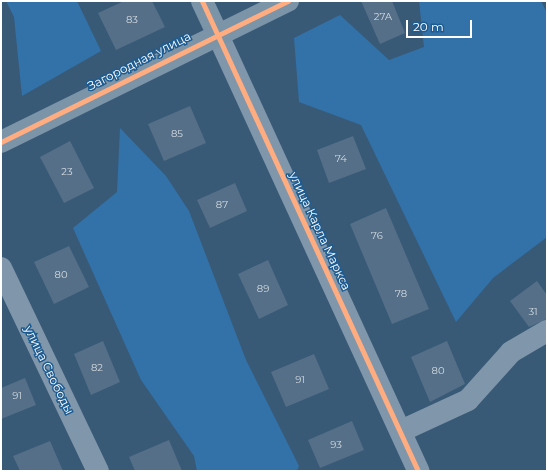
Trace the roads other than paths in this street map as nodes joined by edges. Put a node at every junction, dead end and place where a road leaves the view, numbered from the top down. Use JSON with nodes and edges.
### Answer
{"nodes":[{"id":1,"x":202,"y":1,"type":"edge"},
{"id":2,"x":288,"y":1,"type":"edge"},
{"id":3,"x":217,"y":33,"type":"junction"},
{"id":4,"x":1,"y":142,"type":"edge"},
{"id":5,"x":1,"y":268,"type":"edge"},
{"id":6,"x":547,"y":331,"type":"edge"},
{"id":7,"x":401,"y":432,"type":"junction"},
{"id":8,"x":98,"y":471,"type":"edge"},
{"id":9,"x":418,"y":471,"type":"edge"}],
"edges":[{"from":1,"to":3,"type":"street","name":"улица Карла Маркса"},
{"from":2,"to":3,"type":"street","name":"Загородная улица"},
{"from":3,"to":4,"type":"street","name":"Загородная улица"},
{"from":3,"to":7,"type":"street","name":"улица Карла Маркса"},
{"from":5,"to":8,"type":"street","name":"улица Свободы"},
{"from":6,"to":7,"type":"street"},
{"from":7,"to":9,"type":"street","name":"улица Карла Маркса"}]}
